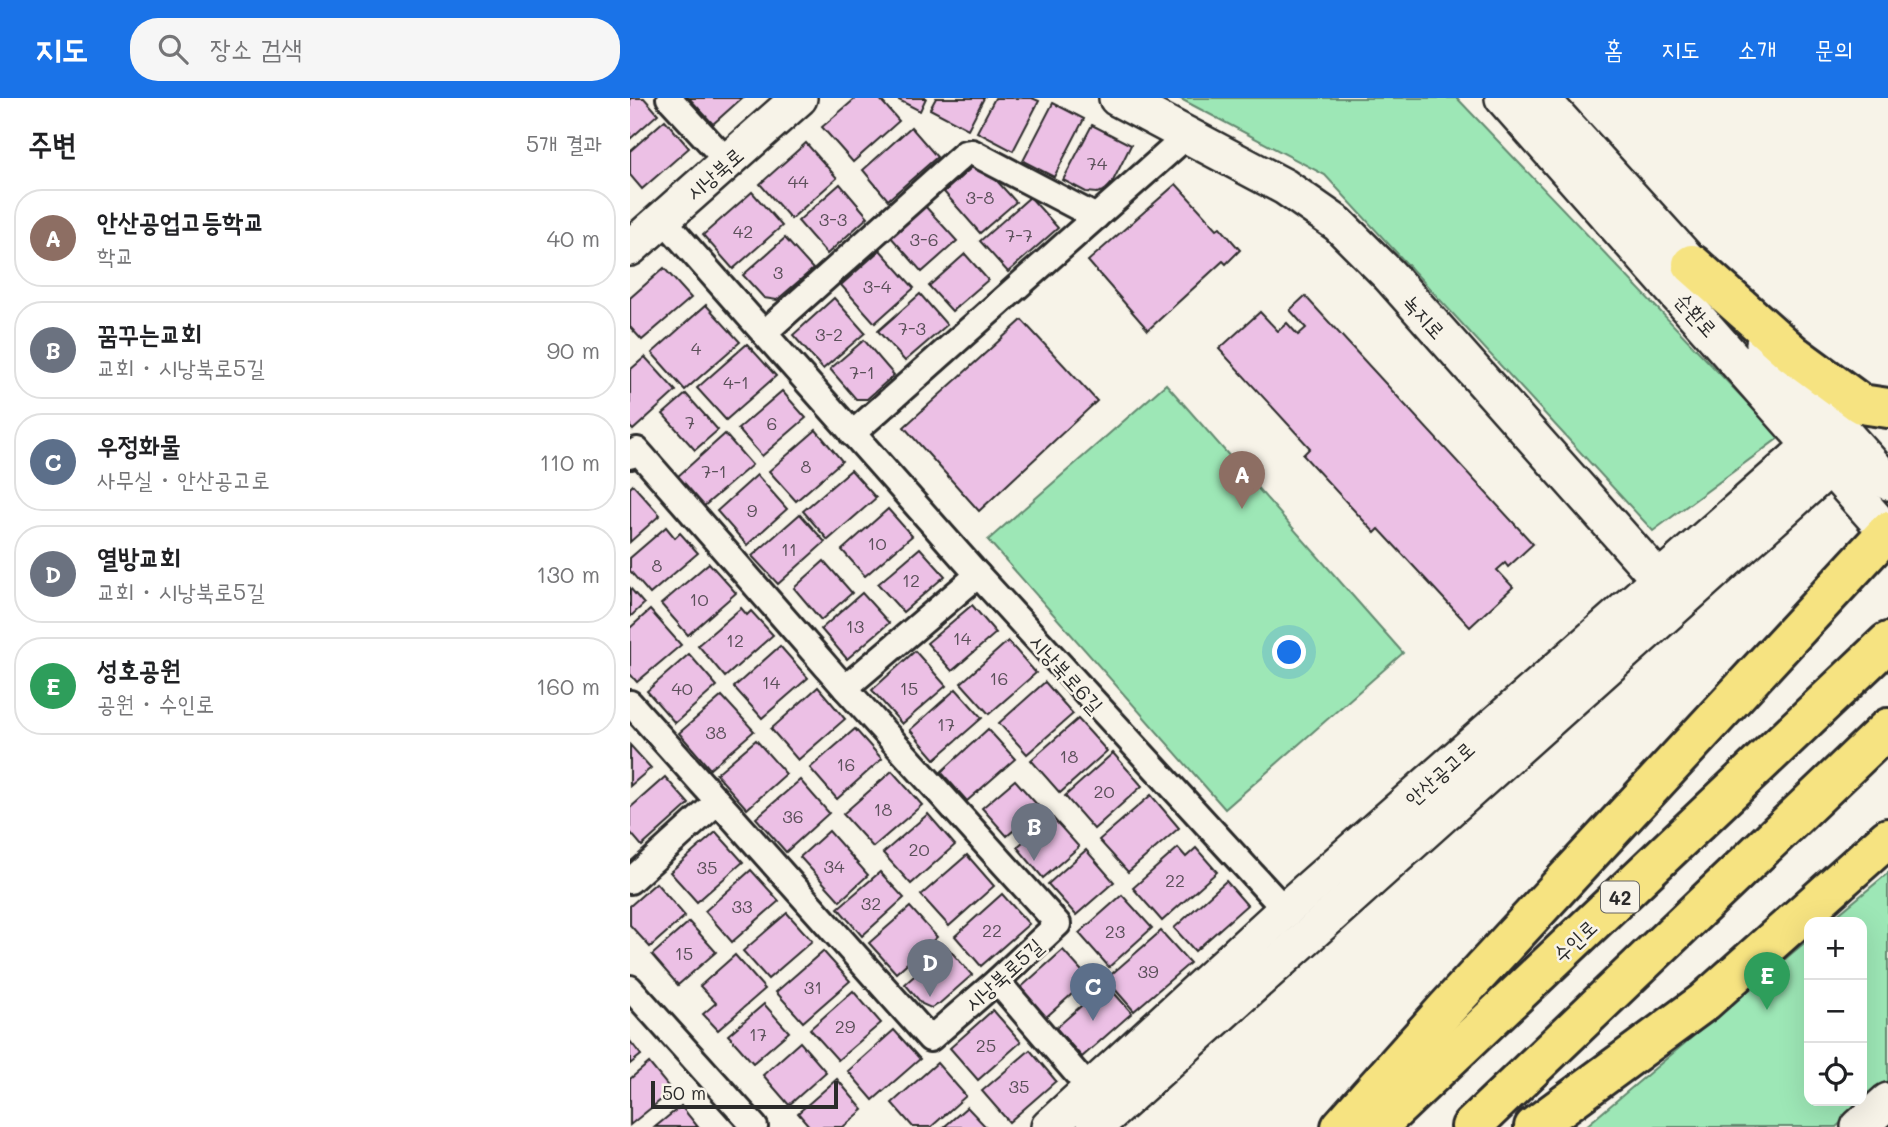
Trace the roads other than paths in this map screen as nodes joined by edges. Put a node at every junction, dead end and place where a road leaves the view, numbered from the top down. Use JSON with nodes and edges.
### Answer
{"nodes":[{"id":1,"x":669,"y":98,"type":"edge"},
{"id":2,"x":799,"y":98,"type":"edge"},
{"id":3,"x":1117,"y":98,"type":"edge"},
{"id":4,"x":1503,"y":98,"type":"edge"},
{"id":5,"x":1541,"y":98,"type":"edge"},
{"id":6,"x":1188,"y":135,"type":"junction"},
{"id":7,"x":727,"y":161,"type":"junction"},
{"id":8,"x":1096,"y":217,"type":"junction"},
{"id":9,"x":662,"y":218,"type":"junction"},
{"id":10,"x":630,"y":248,"type":"edge"},
{"id":11,"x":1692,"y":264,"type":"junction"},
{"id":12,"x":764,"y":333,"type":"junction"},
{"id":13,"x":1888,"y":408,"type":"edge"},
{"id":14,"x":852,"y":434,"type":"junction"},
{"id":15,"x":1832,"y":445,"type":"junction"},
{"id":16,"x":630,"y":456,"type":"edge"},
{"id":17,"x":1888,"y":482,"type":"edge"},
{"id":18,"x":1888,"y":532,"type":"edge"},
{"id":19,"x":978,"y":575,"type":"junction"},
{"id":20,"x":1669,"y":590,"type":"junction"},
{"id":21,"x":1876,"y":655,"type":"edge"},
{"id":22,"x":845,"y":688,"type":"junction"},
{"id":23,"x":630,"y":704,"type":"edge"},
{"id":24,"x":1888,"y":728,"type":"edge"},
{"id":25,"x":717,"y":802,"type":"junction"},
{"id":26,"x":1888,"y":838,"type":"edge"},
{"id":27,"x":630,"y":881,"type":"edge"},
{"id":28,"x":1285,"y":910,"type":"junction"},
{"id":29,"x":997,"y":981,"type":"junction"},
{"id":30,"x":630,"y":988,"type":"edge"},
{"id":31,"x":1089,"y":1088,"type":"junction"},
{"id":32,"x":1888,"y":1101,"type":"edge"},
{"id":33,"x":755,"y":1127,"type":"edge"},
{"id":34,"x":1049,"y":1127,"type":"edge"},
{"id":35,"x":1095,"y":1127,"type":"edge"},
{"id":36,"x":1341,"y":1127,"type":"edge"},
{"id":37,"x":1377,"y":1127,"type":"edge"},
{"id":38,"x":1471,"y":1127,"type":"edge"},
{"id":39,"x":1534,"y":1127,"type":"edge"},
{"id":40,"x":1859,"y":1127,"type":"edge"}],
"edges":[{"from":1,"to":7,"type":"street"},
{"from":2,"to":7,"type":"street","name":"시낭북로"},
{"from":3,"to":6,"type":"street","name":"녹지로"},
{"from":4,"to":15,"type":"street","name":"순환로"},
{"from":5,"to":11,"type":"street","name":"순환로"},
{"from":6,"to":8,"type":"street"},
{"from":6,"to":20,"type":"street","name":"녹지로"},
{"from":7,"to":9,"type":"street","name":"시낭북로"},
{"from":8,"to":12,"type":"street"},
{"from":8,"to":14,"type":"street"},
{"from":9,"to":10,"type":"street","name":"시낭북로"},
{"from":9,"to":12,"type":"street","name":"시낭북로6길"},
{"from":11,"to":13,"type":"main road"},
{"from":11,"to":15,"type":"street","name":"순환로"},
{"from":12,"to":14,"type":"street","name":"시낭북로6길"},
{"from":14,"to":19,"type":"street","name":"시낭북로6길"},
{"from":15,"to":17,"type":"street","name":"순환로"},
{"from":15,"to":18,"type":"street","name":"순환로"},
{"from":15,"to":20,"type":"street","name":"안산공고로"},
{"from":16,"to":22,"type":"street","name":"시낭북로5길"},
{"from":18,"to":36,"type":"main road"},
{"from":19,"to":22,"type":"street"},
{"from":19,"to":28,"type":"street","name":"시낭북로6길"},
{"from":20,"to":28,"type":"street","name":"안산공고로"},
{"from":20,"to":35,"type":"street","name":"안산공고로"},
{"from":21,"to":37,"type":"main road","name":"수인로","number":"42"},
{"from":22,"to":29,"type":"street","name":"시낭북로5길"},
{"from":23,"to":25,"type":"street","name":"시낭북로5길"},
{"from":24,"to":38,"type":"main road"},
{"from":25,"to":27,"type":"street"},
{"from":25,"to":29,"type":"street","name":"시낭북로5길"},
{"from":26,"to":39,"type":"main road"},
{"from":28,"to":31,"type":"street","name":"안산공고로"},
{"from":29,"to":31,"type":"street"},
{"from":30,"to":33,"type":"street"},
{"from":31,"to":34,"type":"street","name":"안산공고로"},
{"from":32,"to":40,"type":"street"}]}
